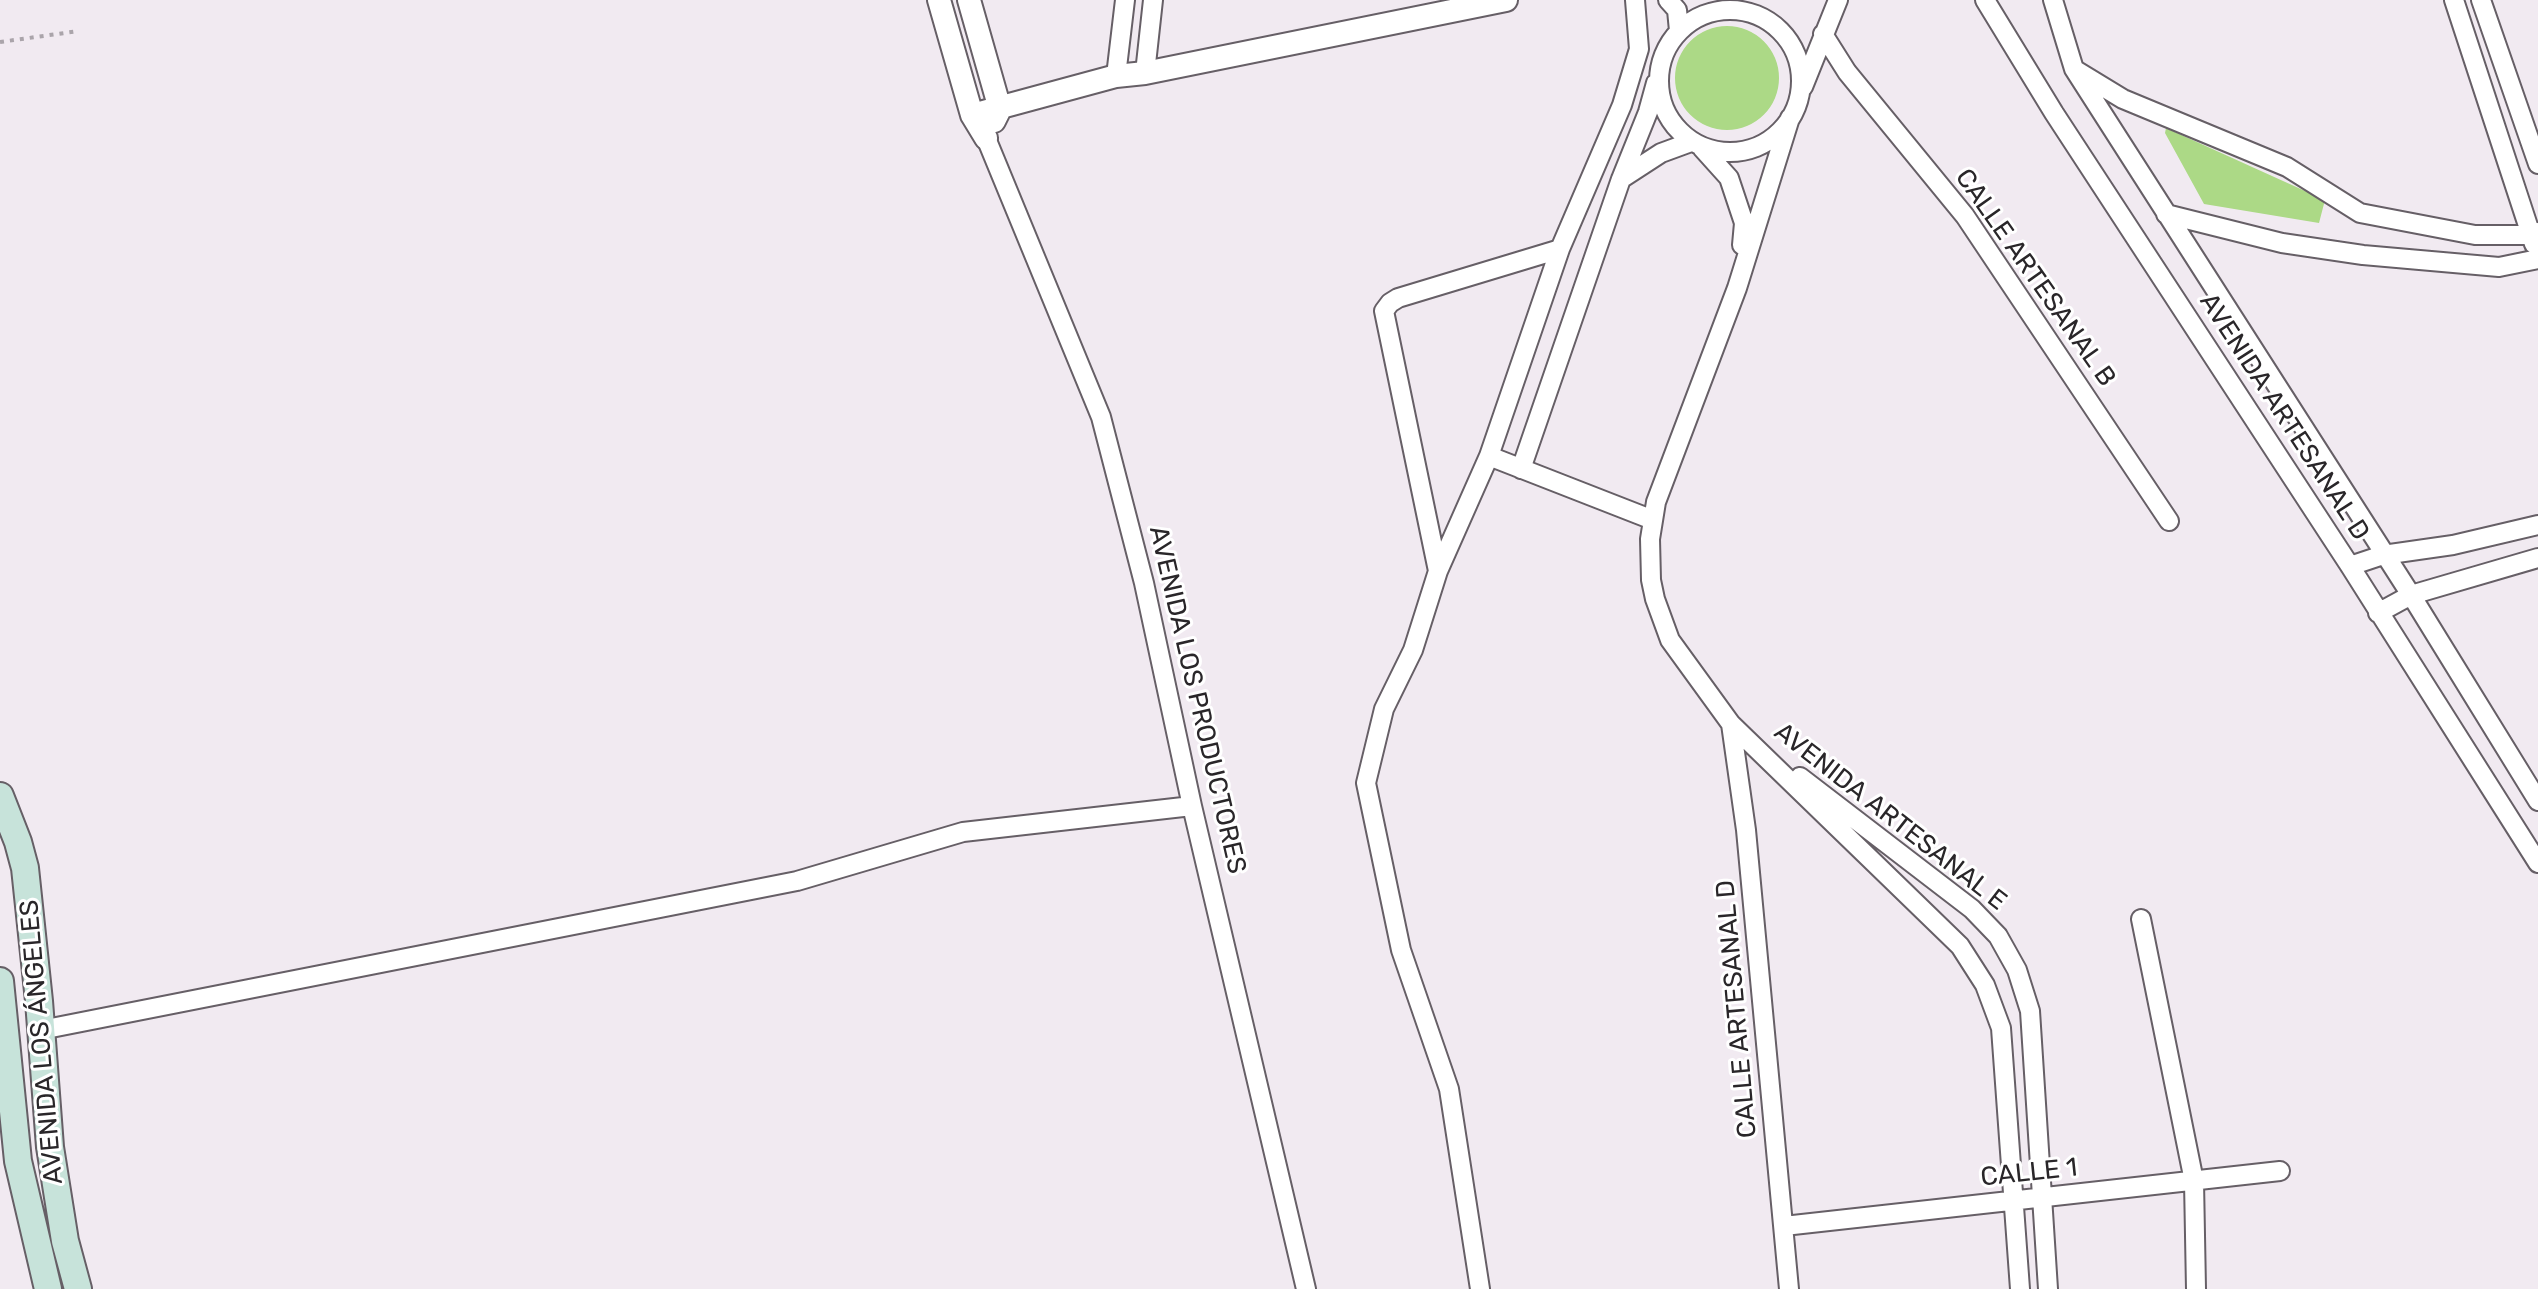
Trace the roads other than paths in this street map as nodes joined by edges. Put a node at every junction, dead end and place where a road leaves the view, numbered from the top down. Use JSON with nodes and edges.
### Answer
{"nodes":[{"id":1,"x":939,"y":0,"type":"edge"},
{"id":2,"x":969,"y":0,"type":"edge"},
{"id":3,"x":1125,"y":0,"type":"edge"},
{"id":4,"x":1153,"y":0,"type":"edge"},
{"id":5,"x":1506,"y":0,"type":"edge"},
{"id":6,"x":1668,"y":0,"type":"edge"},
{"id":7,"x":1700,"y":0,"type":"edge"},
{"id":8,"x":1729,"y":0,"type":"edge"},
{"id":9,"x":1838,"y":0,"type":"edge"},
{"id":10,"x":1985,"y":0,"type":"edge"},
{"id":11,"x":2053,"y":0,"type":"edge"},
{"id":12,"x":2454,"y":0,"type":"edge"},
{"id":13,"x":2481,"y":0,"type":"edge"},
{"id":14,"x":1637,"y":1,"type":"edge"},
{"id":15,"x":1754,"y":14,"type":"junction"},
{"id":16,"x":1682,"y":28,"type":"junction"},
{"id":17,"x":1823,"y":34,"type":"junction"},
{"id":18,"x":1812,"y":65,"type":"junction"},
{"id":19,"x":2074,"y":69,"type":"junction"},
{"id":20,"x":1659,"y":72,"type":"junction"},
{"id":21,"x":1847,"y":72,"type":"junction"},
{"id":22,"x":1145,"y":73,"type":"junction"},
{"id":23,"x":1116,"y":76,"type":"junction"},
{"id":24,"x":1799,"y":97,"type":"junction"},
{"id":25,"x":1000,"y":109,"type":"junction"},
{"id":26,"x":972,"y":115,"type":"junction"},
{"id":27,"x":1790,"y":118,"type":"junction"},
{"id":28,"x":986,"y":138,"type":"junction"},
{"id":29,"x":1697,"y":145,"type":"junction"},
{"id":30,"x":2538,"y":164,"type":"edge"},
{"id":31,"x":1621,"y":179,"type":"junction"},
{"id":32,"x":2166,"y":214,"type":"junction"},
{"id":33,"x":2535,"y":234,"type":"edge"},
{"id":34,"x":1560,"y":249,"type":"junction"},
{"id":35,"x":2538,"y":258,"type":"edge"},
{"id":36,"x":1737,"y":288,"type":"junction"},
{"id":37,"x":1489,"y":456,"type":"junction"},
{"id":38,"x":1521,"y":469,"type":"junction"},
{"id":39,"x":1653,"y":520,"type":"junction"},
{"id":40,"x":2169,"y":521,"type":"dead end"},
{"id":41,"x":2538,"y":525,"type":"edge"},
{"id":42,"x":2383,"y":555,"type":"junction"},
{"id":43,"x":2538,"y":558,"type":"edge"},
{"id":44,"x":2350,"y":566,"type":"junction"},
{"id":45,"x":1438,"y":571,"type":"junction"},
{"id":46,"x":2411,"y":595,"type":"junction"},
{"id":47,"x":2378,"y":613,"type":"junction"},
{"id":48,"x":1731,"y":724,"type":"junction"},
{"id":49,"x":0,"y":796,"type":"edge"},
{"id":50,"x":2538,"y":801,"type":"edge"},
{"id":51,"x":1192,"y":806,"type":"junction"},
{"id":52,"x":2532,"y":843,"type":"edge"},
{"id":53,"x":2538,"y":863,"type":"edge"},
{"id":54,"x":2141,"y":919,"type":"dead end"},
{"id":55,"x":0,"y":981,"type":"edge"},
{"id":56,"x":39,"y":1001,"type":"junction"},
{"id":57,"x":3,"y":1009,"type":"junction"},
{"id":58,"x":41,"y":1030,"type":"junction"},
{"id":59,"x":6,"y":1105,"type":"edge"},
{"id":60,"x":2280,"y":1171,"type":"dead end"},
{"id":61,"x":2194,"y":1181,"type":"junction"},
{"id":62,"x":2041,"y":1199,"type":"junction"},
{"id":63,"x":2014,"y":1202,"type":"junction"},
{"id":64,"x":1784,"y":1226,"type":"junction"},
{"id":65,"x":48,"y":1289,"type":"edge"},
{"id":66,"x":78,"y":1289,"type":"edge"},
{"id":67,"x":1306,"y":1289,"type":"edge"},
{"id":68,"x":1480,"y":1289,"type":"edge"},
{"id":69,"x":1789,"y":1289,"type":"edge"},
{"id":70,"x":2020,"y":1289,"type":"edge"},
{"id":71,"x":2048,"y":1289,"type":"edge"},
{"id":72,"x":2196,"y":1289,"type":"edge"}],
"edges":[{"from":1,"to":26,"type":"street","name":"AVENIDA LOS PRODUCTORES"},
{"from":2,"to":25,"type":"street"},
{"from":3,"to":23,"type":"street"},
{"from":4,"to":22,"type":"street"},
{"from":5,"to":22,"type":"street"},
{"from":6,"to":16,"type":"street"},
{"from":7,"to":16,"type":"street"},
{"from":8,"to":15,"type":"street"},
{"from":9,"to":17,"type":"street"},
{"from":10,"to":44,"type":"street","name":"AVENIDA ARTESANAL D"},
{"from":11,"to":19,"type":"street","name":"AVENIDA ARTESANAL D"},
{"from":12,"to":33,"type":"street"},
{"from":13,"to":30,"type":"street"},
{"from":14,"to":34,"type":"street"},
{"from":15,"to":16,"type":"street"},
{"from":15,"to":24,"type":"street"},
{"from":16,"to":20,"type":"street"},
{"from":17,"to":18,"type":"street"},
{"from":17,"to":21,"type":"street","name":"CALLE ARTESANAL B"},
{"from":18,"to":21,"type":"street"},
{"from":18,"to":24,"type":"street"},
{"from":19,"to":32,"type":"street","name":"AVENIDA ARTESANAL D"},
{"from":19,"to":33,"type":"street"},
{"from":20,"to":29,"type":"street"},
{"from":20,"to":31,"type":"street"},
{"from":21,"to":40,"type":"street","name":"CALLE ARTESANAL B"},
{"from":22,"to":23,"type":"street"},
{"from":23,"to":25,"type":"street"},
{"from":24,"to":27,"type":"street"},
{"from":25,"to":26,"type":"street"},
{"from":25,"to":28,"type":"street"},
{"from":26,"to":28,"type":"street","name":"AVENIDA LOS PRODUCTORES"},
{"from":27,"to":29,"type":"street"},
{"from":27,"to":36,"type":"street"},
{"from":28,"to":51,"type":"street","name":"AVENIDA LOS PRODUCTORES"},
{"from":29,"to":31,"type":"street"},
{"from":29,"to":36,"type":"street"},
{"from":31,"to":38,"type":"street"},
{"from":32,"to":35,"type":"street"},
{"from":32,"to":42,"type":"street","name":"AVENIDA ARTESANAL D"},
{"from":33,"to":35,"type":"street"},
{"from":34,"to":37,"type":"street"},
{"from":34,"to":45,"type":"street"},
{"from":36,"to":39,"type":"street","name":"AVENIDA ARTESANAL E"},
{"from":37,"to":38,"type":"street"},
{"from":37,"to":45,"type":"street"},
{"from":38,"to":39,"type":"street"},
{"from":39,"to":48,"type":"street","name":"AVENIDA ARTESANAL E"},
{"from":41,"to":42,"type":"street"},
{"from":42,"to":44,"type":"street"},
{"from":42,"to":46,"type":"street","name":"AVENIDA ARTESANAL D"},
{"from":43,"to":46,"type":"street"},
{"from":44,"to":47,"type":"street","name":"AVENIDA ARTESANAL D"},
{"from":45,"to":68,"type":"street"},
{"from":46,"to":47,"type":"street"},
{"from":46,"to":50,"type":"street","name":"AVENIDA ARTESANAL D"},
{"from":47,"to":52,"type":"street","name":"AVENIDA ARTESANAL D"},
{"from":48,"to":62,"type":"street","name":"AVENIDA ARTESANAL E"},
{"from":48,"to":63,"type":"street","name":"AVENIDA ARTESANAL E"},
{"from":48,"to":64,"type":"street","name":"CALLE ARTESANAL D"},
{"from":49,"to":56,"type":"main road","name":"AVENIDA LOS ÁNGELES"},
{"from":51,"to":58,"type":"street"},
{"from":51,"to":67,"type":"street","name":"AVENIDA LOS PRODUCTORES"},
{"from":52,"to":53,"type":"street","name":"AVENIDA ARTESANAL D"},
{"from":54,"to":61,"type":"street"},
{"from":55,"to":57,"type":"main road","name":"AVENIDA LOS ÁNGELES"},
{"from":56,"to":57,"type":"main road"},
{"from":56,"to":58,"type":"main road","name":"AVENIDA LOS ÁNGELES"},
{"from":57,"to":59,"type":"main road","name":"AVENIDA LOS ÁNGELES"},
{"from":58,"to":66,"type":"main road","name":"AVENIDA LOS ÁNGELES"},
{"from":59,"to":65,"type":"main road","name":"AVENIDA LOS ÁNGELES"},
{"from":60,"to":61,"type":"street","name":"CALLE 1"},
{"from":61,"to":62,"type":"street","name":"CALLE 1"},
{"from":61,"to":72,"type":"street"},
{"from":62,"to":63,"type":"street","name":"CALLE 1"},
{"from":62,"to":71,"type":"street","name":"AVENIDA ARTESANAL E"},
{"from":63,"to":64,"type":"street","name":"CALLE 1"},
{"from":63,"to":70,"type":"street","name":"AVENIDA ARTESANAL E"},
{"from":64,"to":69,"type":"street","name":"CALLE ARTESANAL D"}]}
